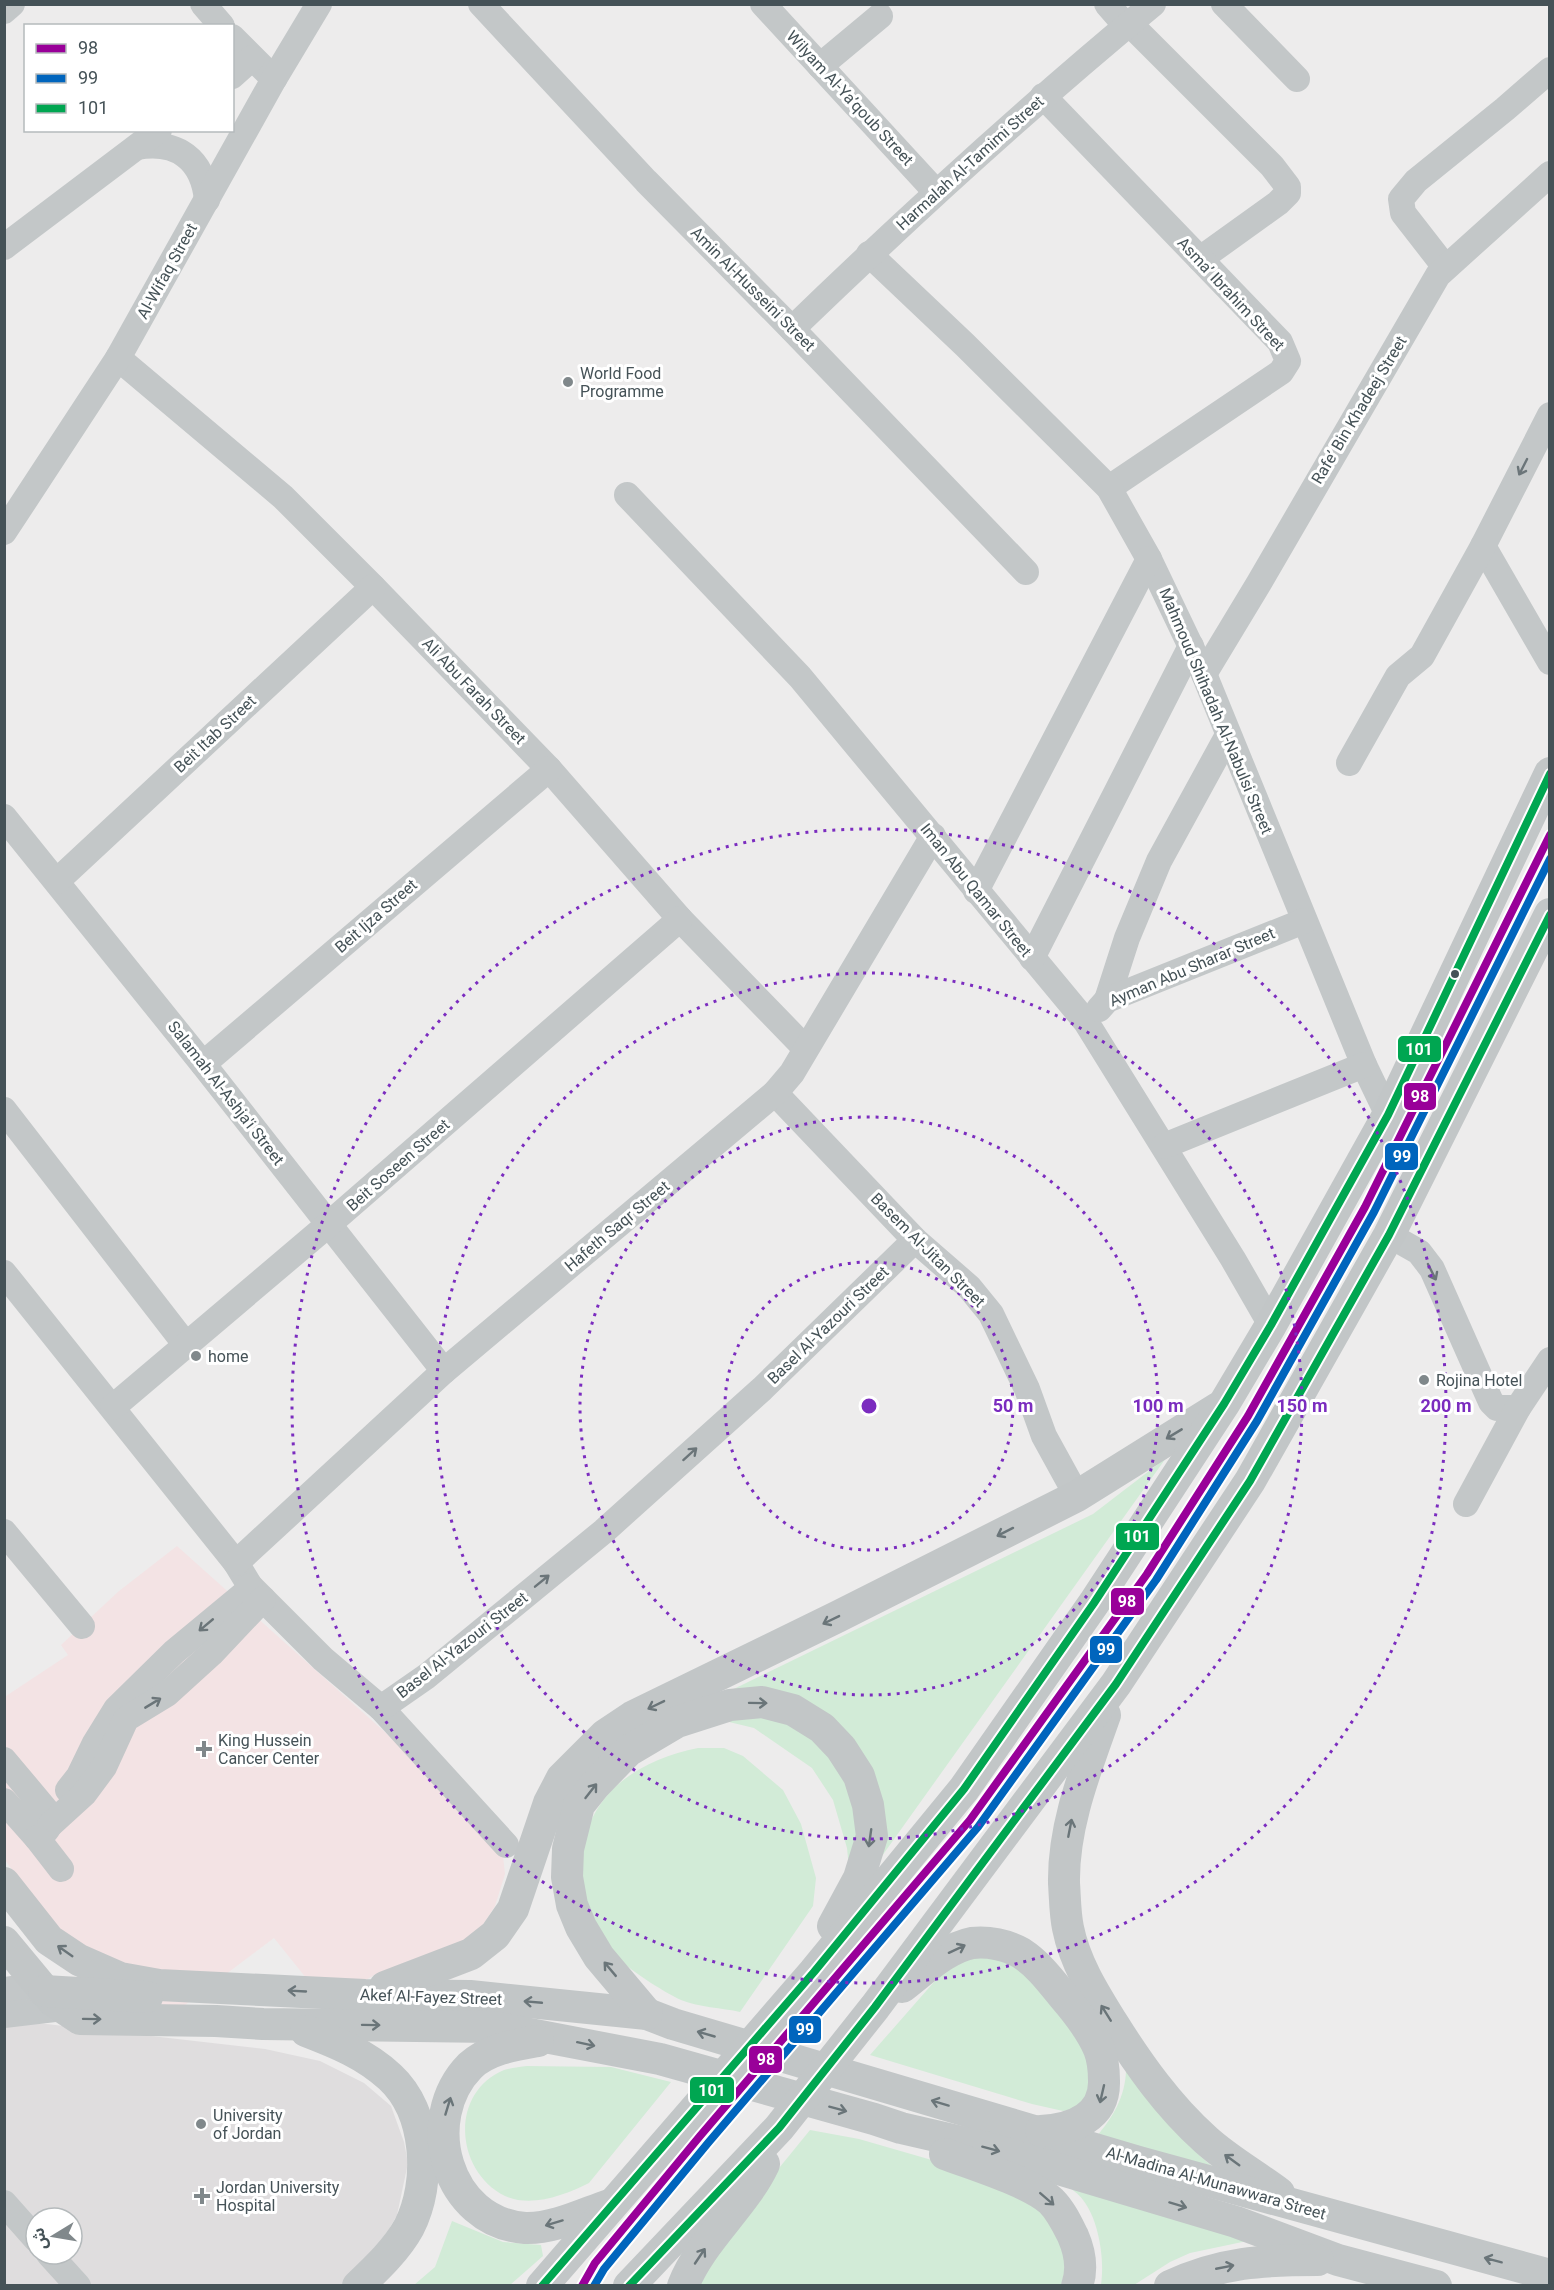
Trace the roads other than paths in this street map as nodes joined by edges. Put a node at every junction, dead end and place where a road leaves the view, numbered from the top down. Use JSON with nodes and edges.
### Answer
{"nodes":[{"id":1,"x":12,"y":4,"type":"edge"},
{"id":2,"x":203,"y":4,"type":"edge"},
{"id":3,"x":319,"y":4,"type":"edge"},
{"id":4,"x":481,"y":4,"type":"edge"},
{"id":5,"x":763,"y":4,"type":"edge"},
{"id":6,"x":1107,"y":4,"type":"edge"},
{"id":7,"x":1153,"y":4,"type":"edge"},
{"id":8,"x":1224,"y":4,"type":"edge"},
{"id":9,"x":4,"y":11,"type":"edge"},
{"id":10,"x":880,"y":16,"type":"dead end"},
{"id":11,"x":220,"y":24,"type":"edge"},
{"id":12,"x":1129,"y":25,"type":"junction"},
{"id":13,"x":234,"y":39,"type":"edge"},
{"id":14,"x":252,"y":58,"type":"junction"},
{"id":15,"x":820,"y":66,"type":"junction"},
{"id":16,"x":1550,"y":70,"type":"edge"},
{"id":17,"x":234,"y":74,"type":"edge"},
{"id":18,"x":273,"y":79,"type":"junction"},
{"id":19,"x":1297,"y":79,"type":"dead end"},
{"id":20,"x":1043,"y":96,"type":"junction"},
{"id":21,"x":156,"y":132,"type":"edge"},
{"id":22,"x":137,"y":147,"type":"junction"},
{"id":23,"x":1550,"y":174,"type":"edge"},
{"id":24,"x":936,"y":192,"type":"junction"},
{"id":25,"x":207,"y":200,"type":"junction"},
{"id":26,"x":4,"y":247,"type":"edge"},
{"id":27,"x":869,"y":254,"type":"junction"},
{"id":28,"x":1200,"y":259,"type":"junction"},
{"id":29,"x":1445,"y":267,"type":"junction"},
{"id":30,"x":792,"y":328,"type":"junction"},
{"id":31,"x":118,"y":358,"type":"junction"},
{"id":32,"x":1550,"y":415,"type":"edge"},
{"id":33,"x":1110,"y":488,"type":"junction"},
{"id":34,"x":627,"y":495,"type":"dead end"},
{"id":35,"x":4,"y":532,"type":"edge"},
{"id":36,"x":1483,"y":546,"type":"junction"},
{"id":37,"x":1149,"y":559,"type":"junction"},
{"id":38,"x":1026,"y":572,"type":"dead end"},
{"id":39,"x":373,"y":587,"type":"junction"},
{"id":40,"x":1191,"y":646,"type":"junction"},
{"id":41,"x":1550,"y":662,"type":"edge"},
{"id":42,"x":1204,"y":674,"type":"junction"},
{"id":43,"x":1228,"y":735,"type":"junction"},
{"id":44,"x":1349,"y":763,"type":"dead end"},
{"id":45,"x":549,"y":769,"type":"junction"},
{"id":46,"x":1550,"y":773,"type":"edge"},
{"id":47,"x":4,"y":817,"type":"edge"},
{"id":48,"x":933,"y":836,"type":"junction"},
{"id":49,"x":57,"y":881,"type":"junction"},
{"id":50,"x":976,"y":891,"type":"junction"},
{"id":51,"x":1550,"y":914,"type":"edge"},
{"id":52,"x":680,"y":919,"type":"junction"},
{"id":53,"x":1305,"y":921,"type":"junction"},
{"id":54,"x":1032,"y":958,"type":"junction"},
{"id":55,"x":1107,"y":1000,"type":"junction"},
{"id":56,"x":1086,"y":1022,"type":"junction"},
{"id":57,"x":806,"y":1048,"type":"junction"},
{"id":58,"x":203,"y":1064,"type":"junction"},
{"id":59,"x":1364,"y":1065,"type":"junction"},
{"id":60,"x":776,"y":1093,"type":"junction"},
{"id":61,"x":4,"y":1110,"type":"edge"},
{"id":62,"x":1388,"y":1115,"type":"junction"},
{"id":63,"x":1164,"y":1146,"type":"junction"},
{"id":64,"x":329,"y":1224,"type":"junction"},
{"id":65,"x":1389,"y":1236,"type":"junction"},
{"id":66,"x":915,"y":1240,"type":"junction"},
{"id":67,"x":4,"y":1273,"type":"edge"},
{"id":68,"x":1271,"y":1325,"type":"junction"},
{"id":69,"x":186,"y":1345,"type":"junction"},
{"id":70,"x":1550,"y":1360,"type":"edge"},
{"id":71,"x":444,"y":1371,"type":"junction"},
{"id":72,"x":1224,"y":1404,"type":"junction"},
{"id":73,"x":113,"y":1407,"type":"junction"},
{"id":74,"x":1518,"y":1408,"type":"junction"},
{"id":75,"x":1077,"y":1496,"type":"junction"},
{"id":76,"x":1466,"y":1504,"type":"dead end"},
{"id":77,"x":4,"y":1532,"type":"edge"},
{"id":78,"x":236,"y":1563,"type":"junction"},
{"id":79,"x":256,"y":1593,"type":"junction"},
{"id":80,"x":82,"y":1626,"type":"dead end"},
{"id":81,"x":1116,"y":1684,"type":"junction"},
{"id":82,"x":381,"y":1708,"type":"junction"},
{"id":83,"x":4,"y":1760,"type":"edge"},
{"id":84,"x":4,"y":1801,"type":"edge"},
{"id":85,"x":46,"y":1826,"type":"junction"},
{"id":86,"x":506,"y":1845,"type":"dead end"},
{"id":87,"x":61,"y":1869,"type":"dead end"},
{"id":88,"x":4,"y":1883,"type":"edge"},
{"id":89,"x":4,"y":1942,"type":"edge"},
{"id":90,"x":814,"y":1972,"type":"junction"},
{"id":91,"x":242,"y":1989,"type":"junction"},
{"id":92,"x":4,"y":1990,"type":"edge"},
{"id":93,"x":49,"y":1995,"type":"junction"},
{"id":94,"x":365,"y":1995,"type":"junction"},
{"id":95,"x":875,"y":2007,"type":"junction"},
{"id":96,"x":4,"y":2015,"type":"edge"},
{"id":97,"x":660,"y":2019,"type":"junction"},
{"id":98,"x":264,"y":2024,"type":"junction"},
{"id":99,"x":555,"y":2038,"type":"junction"},
{"id":100,"x":883,"y":2086,"type":"joint"},
{"id":101,"x":887,"y":2123,"type":"junction"},
{"id":102,"x":779,"y":2128,"type":"junction"},
{"id":103,"x":1036,"y":2132,"type":"junction"},
{"id":104,"x":444,"y":2143,"type":"junction"},
{"id":105,"x":4,"y":2203,"type":"edge"},
{"id":106,"x":610,"y":2205,"type":"junction"},
{"id":107,"x":1297,"y":2206,"type":"junction"},
{"id":108,"x":24,"y":2226,"type":"edge"},
{"id":109,"x":1338,"y":2259,"type":"junction"},
{"id":110,"x":60,"y":2266,"type":"edge"},
{"id":111,"x":1550,"y":2275,"type":"edge"},
{"id":112,"x":1419,"y":2283,"type":"edge"},
{"id":113,"x":78,"y":2286,"type":"edge"},
{"id":114,"x":358,"y":2286,"type":"edge"},
{"id":115,"x":378,"y":2286,"type":"edge"},
{"id":116,"x":542,"y":2286,"type":"edge"},
{"id":117,"x":628,"y":2286,"type":"edge"},
{"id":118,"x":683,"y":2286,"type":"edge"},
{"id":119,"x":1077,"y":2286,"type":"edge"},
{"id":120,"x":1170,"y":2286,"type":"edge"}],
"edges":[{"from":1,"to":9,"type":"street"},
{"from":2,"to":11,"type":"street"},
{"from":3,"to":18,"type":"street","name":"Al-Wifaq Street"},
{"from":4,"to":30,"type":"street","name":"Amin Al-Husseini Street"},
{"from":5,"to":15,"type":"street","name":"Wilyam Al-Ya’qoub Street"},
{"from":6,"to":12,"type":"street"},
{"from":7,"to":12,"type":"street","name":"Harmalah Al-Tamimi Street"},
{"from":8,"to":19,"type":"street"},
{"from":10,"to":15,"type":"street"},
{"from":12,"to":20,"type":"street","name":"Harmalah Al-Tamimi Street"},
{"from":12,"to":28,"type":"street"},
{"from":13,"to":14,"type":"street"},
{"from":14,"to":17,"type":"street"},
{"from":14,"to":18,"type":"street"},
{"from":15,"to":24,"type":"street","name":"Wilyam Al-Ya’qoub Street"},
{"from":16,"to":29,"type":"street"},
{"from":18,"to":25,"type":"street","name":"Al-Wifaq Street"},
{"from":20,"to":24,"type":"street","name":"Harmalah Al-Tamimi Street"},
{"from":20,"to":28,"type":"street","name":"Asma’ Ibrahim Street"},
{"from":21,"to":22,"type":"street"},
{"from":22,"to":25,"type":"street"},
{"from":22,"to":26,"type":"street"},
{"from":23,"to":29,"type":"street","name":"Rafe’ Bin Khadeej Street"},
{"from":24,"to":27,"type":"street","name":"Harmalah Al-Tamimi Street"},
{"from":25,"to":31,"type":"street","name":"Al-Wifaq Street"},
{"from":27,"to":30,"type":"street","name":"Harmalah Al-Tamimi Street"},
{"from":27,"to":33,"type":"street","name":"Mahmoud Shihadah Al-Nabulsi Street"},
{"from":28,"to":33,"type":"street","name":"Asma’ Ibrahim Street"},
{"from":29,"to":42,"type":"street","name":"Rafe’ Bin Khadeej Street"},
{"from":30,"to":38,"type":"street","name":"Amin Al-Husseini Street"},
{"from":31,"to":35,"type":"street","name":"Al-Wifaq Street"},
{"from":31,"to":39,"type":"street","name":"Ali Abu Farah Street"},
{"from":32,"to":36,"type":"street","one_way":true},
{"from":33,"to":37,"type":"street","name":"Mahmoud Shihadah Al-Nabulsi Street"},
{"from":34,"to":48,"type":"street","name":"Iman Abu Qamar Street"},
{"from":36,"to":41,"type":"street"},
{"from":36,"to":44,"type":"street"},
{"from":37,"to":40,"type":"street","name":"Mahmoud Shihadah Al-Nabulsi Street"},
{"from":37,"to":50,"type":"street"},
{"from":39,"to":45,"type":"street","name":"Ali Abu Farah Street"},
{"from":39,"to":49,"type":"street","name":"Beit Itab Street"},
{"from":40,"to":42,"type":"street","name":"Mahmoud Shihadah Al-Nabulsi Street"},
{"from":40,"to":54,"type":"street"},
{"from":42,"to":43,"type":"street","name":"Mahmoud Shihadah Al-Nabulsi Street"},
{"from":43,"to":53,"type":"street","name":"Mahmoud Shihadah Al-Nabulsi Street"},
{"from":43,"to":55,"type":"street"},
{"from":45,"to":52,"type":"street","name":"Ali Abu Farah Street"},
{"from":45,"to":58,"type":"street","name":"Beit Ijza Street"},
{"from":46,"to":62,"type":"main road"},
{"from":47,"to":49,"type":"street","name":"Salamah Al-Ashja'i Street"},
{"from":48,"to":50,"type":"street","name":"Iman Abu Qamar Street"},
{"from":48,"to":57,"type":"street","name":"Hafeth Saqr Street"},
{"from":49,"to":58,"type":"street","name":"Salamah Al-Ashja'i Street"},
{"from":50,"to":54,"type":"street","name":"Iman Abu Qamar Street"},
{"from":51,"to":65,"type":"main road"},
{"from":52,"to":57,"type":"street","name":"Ali Abu Farah Street"},
{"from":52,"to":64,"type":"street","name":"Beit Soseen Street"},
{"from":53,"to":55,"type":"street","name":"Ayman Abu Sharar Street"},
{"from":53,"to":59,"type":"street","name":"Mahmoud Shihadah Al-Nabulsi Street"},
{"from":54,"to":56,"type":"street","name":"Iman Abu Qamar Street"},
{"from":55,"to":56,"type":"street","name":"Ayman Abu Sharar Street"},
{"from":56,"to":63,"type":"street","name":"Iman Abu Qamar Street"},
{"from":57,"to":60,"type":"street","name":"Hafeth Saqr Street"},
{"from":58,"to":64,"type":"street","name":"Salamah Al-Ashja'i Street"},
{"from":59,"to":62,"type":"street","name":"Mahmoud Shihadah Al-Nabulsi Street"},
{"from":59,"to":63,"type":"street"},
{"from":60,"to":66,"type":"street","name":"Basem Al-Jitan Street"},
{"from":60,"to":71,"type":"street","name":"Hafeth Saqr Street"},
{"from":61,"to":69,"type":"street"},
{"from":62,"to":68,"type":"main road"},
{"from":63,"to":68,"type":"street","name":"Iman Abu Qamar Street"},
{"from":64,"to":69,"type":"street","name":"Beit Soseen Street"},
{"from":64,"to":71,"type":"street","name":"Salamah Al-Ashja'i Street"},
{"from":65,"to":74,"type":"street","one_way":true},
{"from":65,"to":81,"type":"main road"},
{"from":66,"to":75,"type":"street","name":"Basem Al-Jitan Street"},
{"from":82,"to":66,"type":"street","name":"Basel Al-Yazouri Street","one_way":true},
{"from":67,"to":73,"type":"street","name":"Basel Al-Yazouri Street"},
{"from":68,"to":72,"type":"main road"},
{"from":69,"to":73,"type":"street","name":"Beit Soseen Street"},
{"from":70,"to":74,"type":"street"},
{"from":71,"to":78,"type":"street","name":"Hafeth Saqr Street"},
{"from":72,"to":75,"type":"main road","one_way":true},
{"from":72,"to":90,"type":"main road"},
{"from":73,"to":78,"type":"street","name":"Basel Al-Yazouri Street"},
{"from":74,"to":76,"type":"street"},
{"from":75,"to":94,"type":"main road","one_way":true},
{"from":77,"to":80,"type":"street"},
{"from":78,"to":79,"type":"street","name":"Basel Al-Yazouri Street"},
{"from":79,"to":82,"type":"street","name":"Basel Al-Yazouri Street"},
{"from":79,"to":85,"type":"street"},
{"from":81,"to":95,"type":"main road"},
{"from":107,"to":81,"type":"main road","one_way":true},
{"from":82,"to":86,"type":"street"},
{"from":83,"to":85,"type":"street"},
{"from":84,"to":85,"type":"street"},
{"from":85,"to":87,"type":"street"},
{"from":91,"to":88,"type":"main road","name":"Akef Al-Fayez Street","one_way":true},
{"from":89,"to":93,"type":"main road","name":"Akef Al-Fayez Street"},
{"from":97,"to":90,"type":"main road","one_way":true},
{"from":90,"to":106,"type":"main road"},
{"from":91,"to":93,"type":"main road"},
{"from":94,"to":91,"type":"main road","name":"Akef Al-Fayez Street","one_way":true},
{"from":92,"to":93,"type":"street"},
{"from":93,"to":96,"type":"street"},
{"from":93,"to":98,"type":"main road","name":"Akef Al-Fayez Street","one_way":true},
{"from":97,"to":94,"type":"main road","name":"Akef Al-Fayez Street","one_way":true},
{"from":95,"to":102,"type":"main road"},
{"from":95,"to":103,"type":"main road","one_way":true},
{"from":100,"to":97,"type":"main road","name":"Akef Al-Fayez Street","one_way":true},
{"from":98,"to":99,"type":"main road","name":"Akef Al-Fayez Street","one_way":true},
{"from":98,"to":114,"type":"main road"},
{"from":99,"to":101,"type":"main road","name":"Akef Al-Fayez Street","one_way":true},
{"from":104,"to":99,"type":"main road","one_way":true},
{"from":103,"to":100,"type":"main road","name":"Al-Madina Al-Munawwara Street","one_way":true},
{"from":101,"to":109,"type":"main road","name":"Al-Madina Al-Munawwara Street","one_way":true},
{"from":101,"to":119,"type":"main road","one_way":true},
{"from":102,"to":117,"type":"main road"},
{"from":118,"to":102,"type":"main road","one_way":true},
{"from":103,"to":107,"type":"main road","name":"Al-Madina Al-Munawwara Street"},
{"from":106,"to":104,"type":"main road","one_way":true},
{"from":104,"to":115,"type":"main road"},
{"from":105,"to":108,"type":"street"},
{"from":106,"to":116,"type":"main road"},
{"from":111,"to":107,"type":"main road","name":"Al-Madina Al-Munawwara Street","one_way":true},
{"from":109,"to":112,"type":"main road","name":"Al-Madina Al-Munawwara Street"},
{"from":120,"to":109,"type":"main road","one_way":true},
{"from":110,"to":113,"type":"street"}]}
